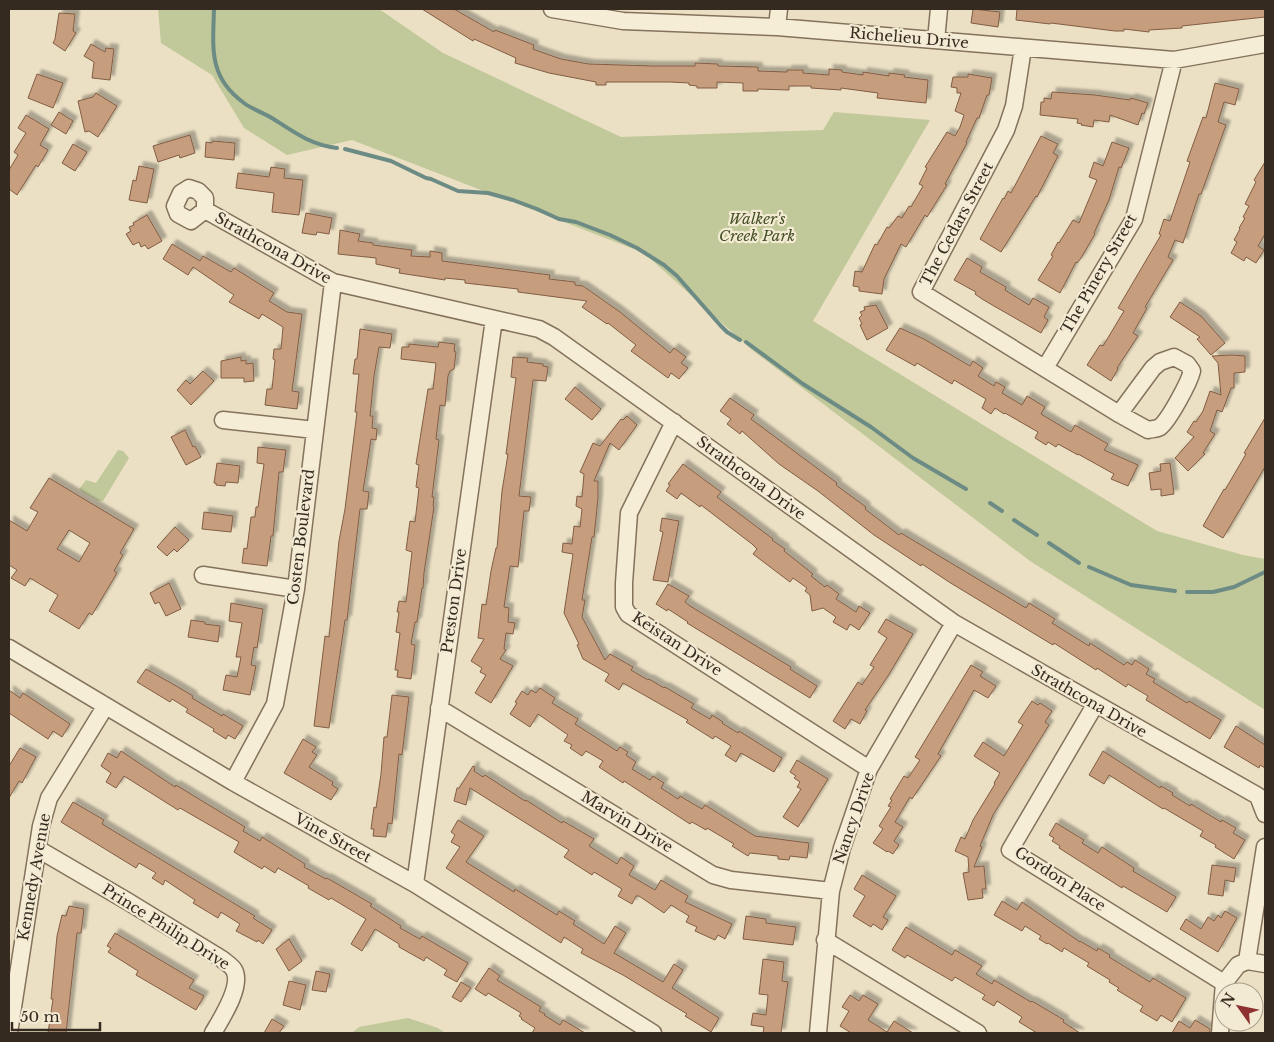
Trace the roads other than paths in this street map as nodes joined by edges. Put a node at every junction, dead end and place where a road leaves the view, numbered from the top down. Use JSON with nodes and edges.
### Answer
{"nodes":[{"id":1,"x":552,"y":9,"type":"edge"},
{"id":2,"x":779,"y":9,"type":"edge"},
{"id":3,"x":939,"y":9,"type":"edge"},
{"id":4,"x":623,"y":15,"type":"edge"},
{"id":5,"x":777,"y":27,"type":"junction"},
{"id":6,"x":936,"y":40,"type":"junction"},
{"id":7,"x":1265,"y":44,"type":"edge"},
{"id":8,"x":1023,"y":48,"type":"junction"},
{"id":9,"x":1174,"y":60,"type":"junction"},
{"id":10,"x":205,"y":210,"type":"dead end"},
{"id":11,"x":333,"y":282,"type":"junction"},
{"id":12,"x":494,"y":319,"type":"junction"},
{"id":13,"x":1045,"y":368,"type":"junction"},
{"id":14,"x":1119,"y":414,"type":"junction"},
{"id":15,"x":223,"y":420,"type":"dead end"},
{"id":16,"x":674,"y":422,"type":"junction"},
{"id":17,"x":315,"y":430,"type":"junction"},
{"id":18,"x":203,"y":575,"type":"dead end"},
{"id":19,"x":296,"y":589,"type":"junction"},
{"id":20,"x":954,"y":624,"type":"junction"},
{"id":21,"x":9,"y":648,"type":"edge"},
{"id":22,"x":1095,"y":705,"type":"junction"},
{"id":23,"x":105,"y":706,"type":"junction"},
{"id":24,"x":439,"y":708,"type":"junction"},
{"id":25,"x":870,"y":769,"type":"junction"},
{"id":26,"x":232,"y":782,"type":"junction"},
{"id":27,"x":1265,"y":814,"type":"edge"},
{"id":28,"x":1265,"y":847,"type":"edge"},
{"id":29,"x":38,"y":849,"type":"junction"},
{"id":30,"x":415,"y":884,"type":"junction"},
{"id":31,"x":831,"y":891,"type":"junction"},
{"id":32,"x":825,"y":940,"type":"junction"},
{"id":33,"x":1247,"y":960,"type":"junction"},
{"id":34,"x":1265,"y":964,"type":"edge"},
{"id":35,"x":1222,"y":982,"type":"edge"},
{"id":36,"x":1225,"y":982,"type":"edge"},
{"id":37,"x":9,"y":1033,"type":"edge"},
{"id":38,"x":213,"y":1033,"type":"edge"},
{"id":39,"x":653,"y":1033,"type":"edge"},
{"id":40,"x":818,"y":1033,"type":"edge"},
{"id":41,"x":978,"y":1033,"type":"edge"}],
"edges":[{"from":1,"to":4,"type":"street","name":"Richelieu Drive"},
{"from":2,"to":5,"type":"street"},
{"from":3,"to":6,"type":"street"},
{"from":4,"to":5,"type":"street","name":"Richelieu Drive"},
{"from":5,"to":6,"type":"street","name":"Richelieu Drive"},
{"from":6,"to":8,"type":"street","name":"Richelieu Drive"},
{"from":7,"to":9,"type":"street","name":"Richelieu Drive"},
{"from":8,"to":9,"type":"street","name":"Richelieu Drive"},
{"from":8,"to":13,"type":"street","name":"The Cedars Street"},
{"from":9,"to":13,"type":"street","name":"The Pinery Street"},
{"from":10,"to":11,"type":"street","name":"Strathcona Drive"},
{"from":11,"to":12,"type":"street","name":"Strathcona Drive"},
{"from":11,"to":17,"type":"street","name":"Costen Boulevard"},
{"from":12,"to":16,"type":"street","name":"Strathcona Drive"},
{"from":12,"to":24,"type":"street","name":"Preston Drive"},
{"from":13,"to":14,"type":"street","name":"The Cedars Street"},
{"from":14,"to":14,"type":"street","name":"The Cedars Street"},
{"from":15,"to":17,"type":"street"},
{"from":16,"to":20,"type":"street","name":"Strathcona Drive"},
{"from":16,"to":25,"type":"street","name":"Keistan Drive"},
{"from":17,"to":19,"type":"street","name":"Costen Boulevard"},
{"from":18,"to":19,"type":"street"},
{"from":19,"to":26,"type":"street","name":"Costen Boulevard"},
{"from":20,"to":22,"type":"street","name":"Strathcona Drive"},
{"from":20,"to":25,"type":"street","name":"Nancy Drive"},
{"from":21,"to":23,"type":"street","name":"Vine Street"},
{"from":22,"to":27,"type":"street","name":"Strathcona Drive"},
{"from":22,"to":35,"type":"street","name":"Gordon Place"},
{"from":23,"to":26,"type":"street","name":"Vine Street"},
{"from":23,"to":29,"type":"street","name":"Kennedy Avenue"},
{"from":24,"to":30,"type":"street","name":"Preston Drive"},
{"from":24,"to":31,"type":"street","name":"Marvin Drive"},
{"from":25,"to":31,"type":"street","name":"Nancy Drive"},
{"from":26,"to":30,"type":"street","name":"Vine Street"},
{"from":28,"to":33,"type":"street"},
{"from":29,"to":37,"type":"street","name":"Kennedy Avenue"},
{"from":29,"to":38,"type":"street","name":"Prince Philip Drive"},
{"from":30,"to":39,"type":"street","name":"Vine Street"},
{"from":31,"to":32,"type":"street","name":"Nancy Drive"},
{"from":32,"to":40,"type":"street","name":"Nancy Drive"},
{"from":32,"to":41,"type":"street"},
{"from":33,"to":34,"type":"street"},
{"from":33,"to":36,"type":"street"}]}
